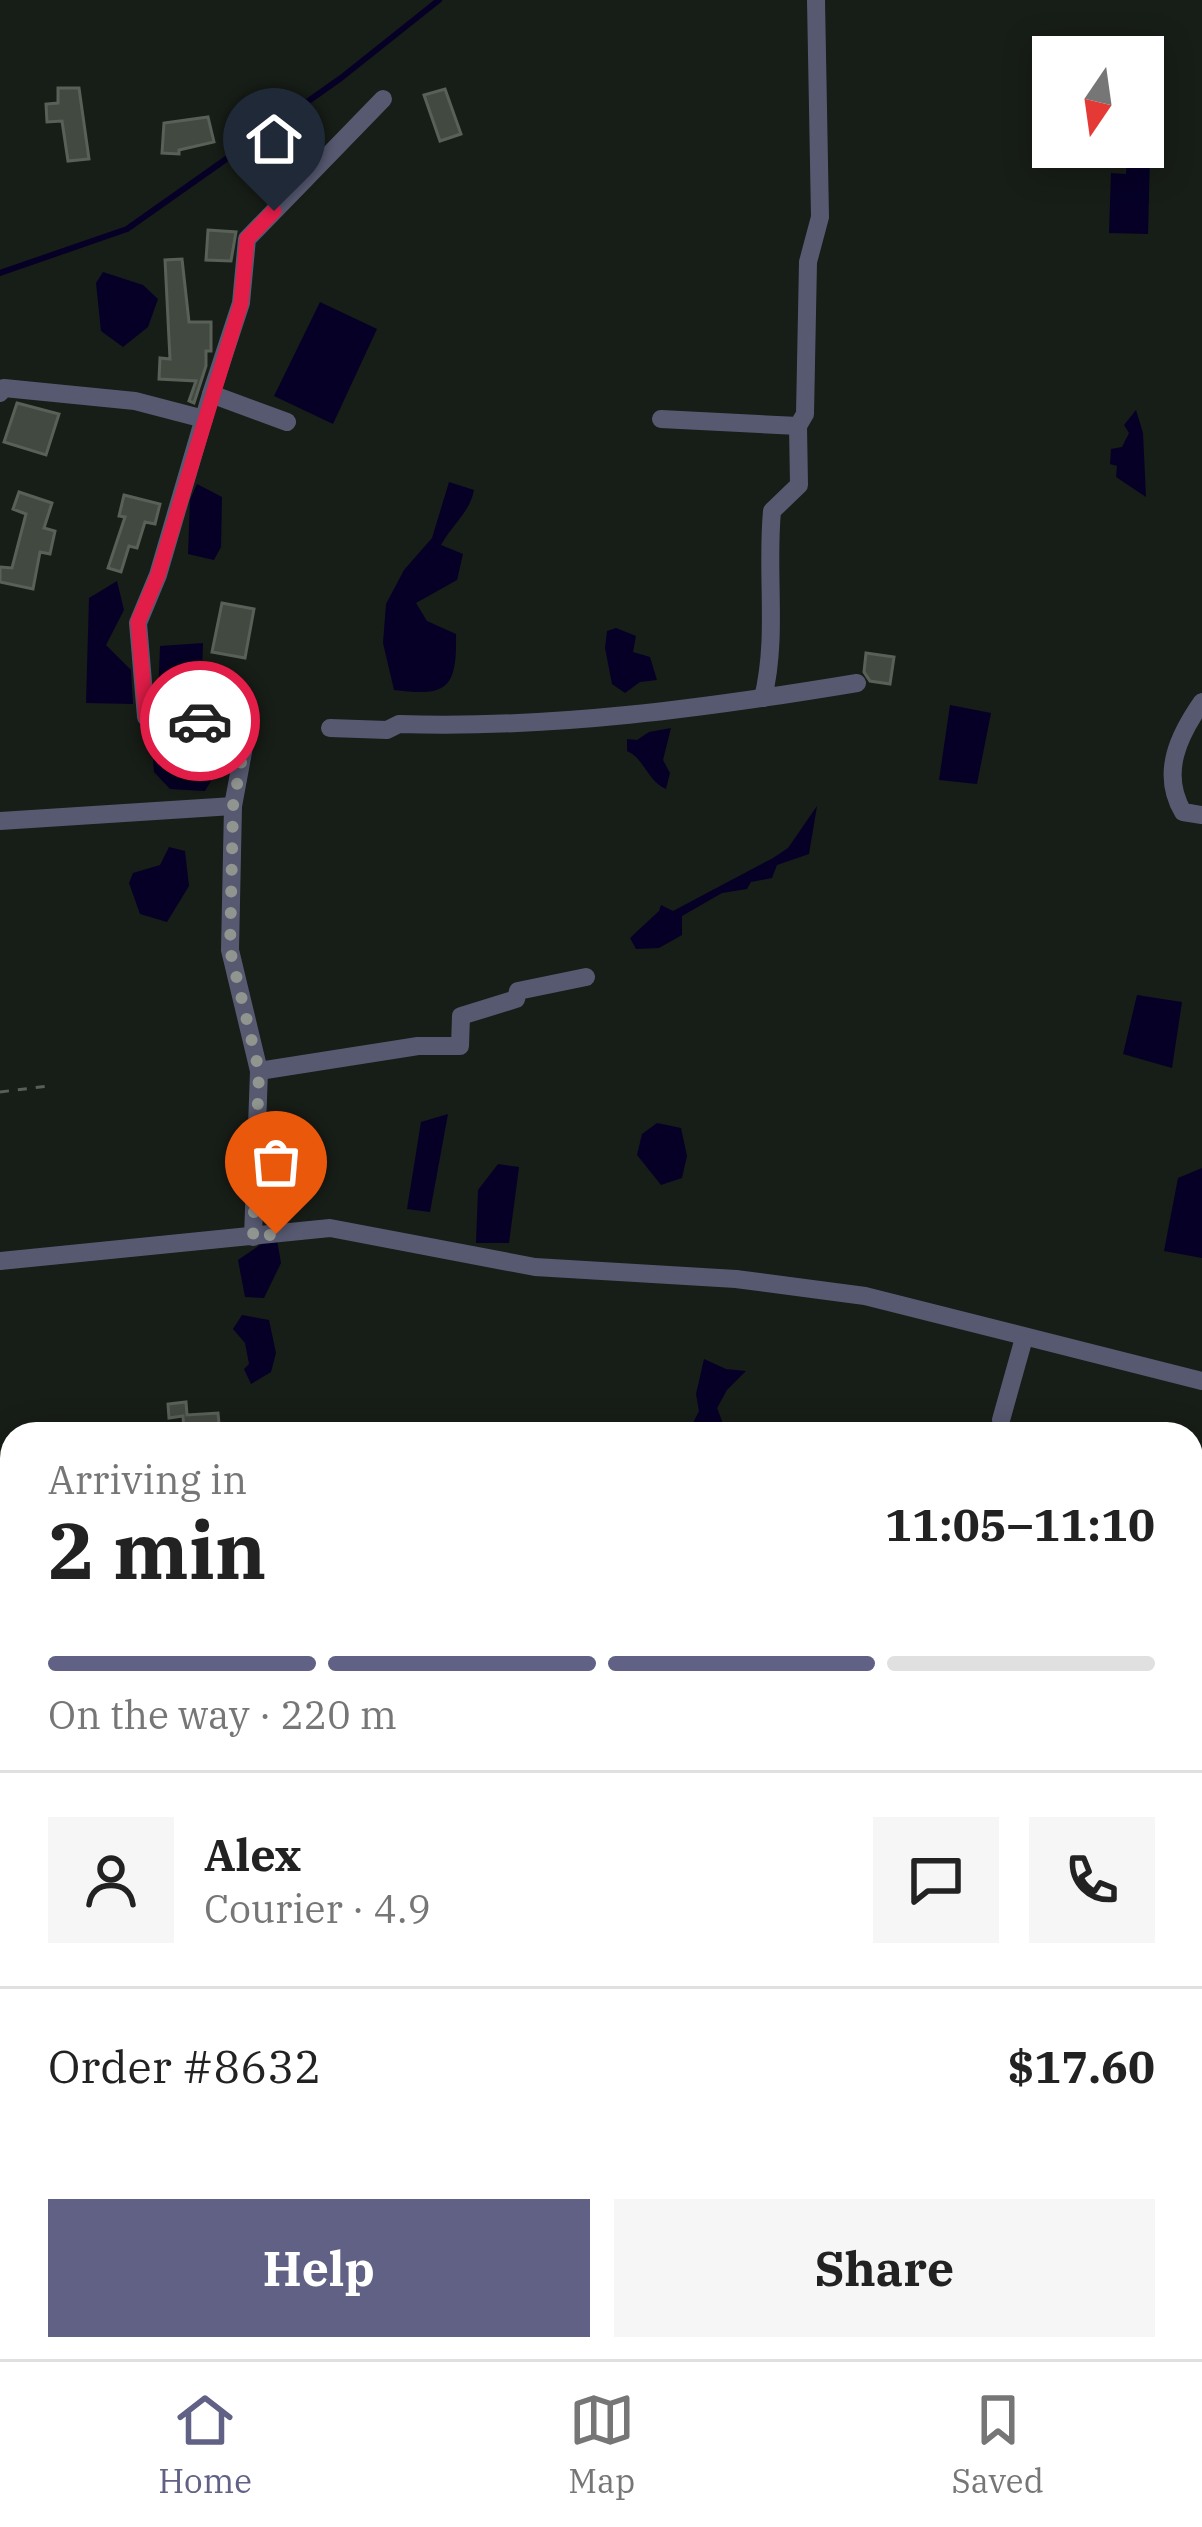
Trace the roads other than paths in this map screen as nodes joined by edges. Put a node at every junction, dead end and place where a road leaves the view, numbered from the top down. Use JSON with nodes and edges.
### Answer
{"nodes":[{"id":1,"x":816,"y":0,"type":"edge"},
{"id":2,"x":383,"y":99,"type":"dead end"},
{"id":3,"x":0,"y":393,"type":"edge"},
{"id":4,"x":211,"y":394,"type":"junction"},
{"id":5,"x":204,"y":419,"type":"junction"},
{"id":6,"x":661,"y":419,"type":"dead end"},
{"id":7,"x":286,"y":422,"type":"dead end"},
{"id":8,"x":798,"y":426,"type":"junction"},
{"id":9,"x":857,"y":682,"type":"dead end"},
{"id":10,"x":764,"y":698,"type":"junction"},
{"id":11,"x":1202,"y":702,"type":"edge"},
{"id":12,"x":330,"y":728,"type":"dead end"},
{"id":13,"x":233,"y":806,"type":"junction"},
{"id":14,"x":1202,"y":815,"type":"edge"},
{"id":15,"x":0,"y":820,"type":"edge"},
{"id":16,"x":586,"y":977,"type":"dead end"},
{"id":17,"x":259,"y":1071,"type":"junction"},
{"id":18,"x":253,"y":1238,"type":"junction"},
{"id":19,"x":0,"y":1261,"type":"edge"},
{"id":20,"x":1024,"y":1338,"type":"junction"},
{"id":21,"x":1202,"y":1381,"type":"edge"},
{"id":22,"x":1001,"y":1420,"type":"dead end"}],
"edges":[{"from":1,"to":8,"type":"street"},
{"from":2,"to":4,"type":"street"},
{"from":3,"to":5,"type":"street"},
{"from":4,"to":5,"type":"street"},
{"from":4,"to":7,"type":"street"},
{"from":5,"to":13,"type":"street"},
{"from":6,"to":8,"type":"street"},
{"from":8,"to":10,"type":"street"},
{"from":9,"to":10,"type":"street"},
{"from":10,"to":12,"type":"street"},
{"from":11,"to":14,"type":"street"},
{"from":13,"to":15,"type":"street"},
{"from":13,"to":17,"type":"street"},
{"from":16,"to":17,"type":"street"},
{"from":17,"to":18,"type":"street"},
{"from":18,"to":19,"type":"street"},
{"from":18,"to":20,"type":"street"},
{"from":20,"to":21,"type":"street"},
{"from":20,"to":22,"type":"street"}]}
